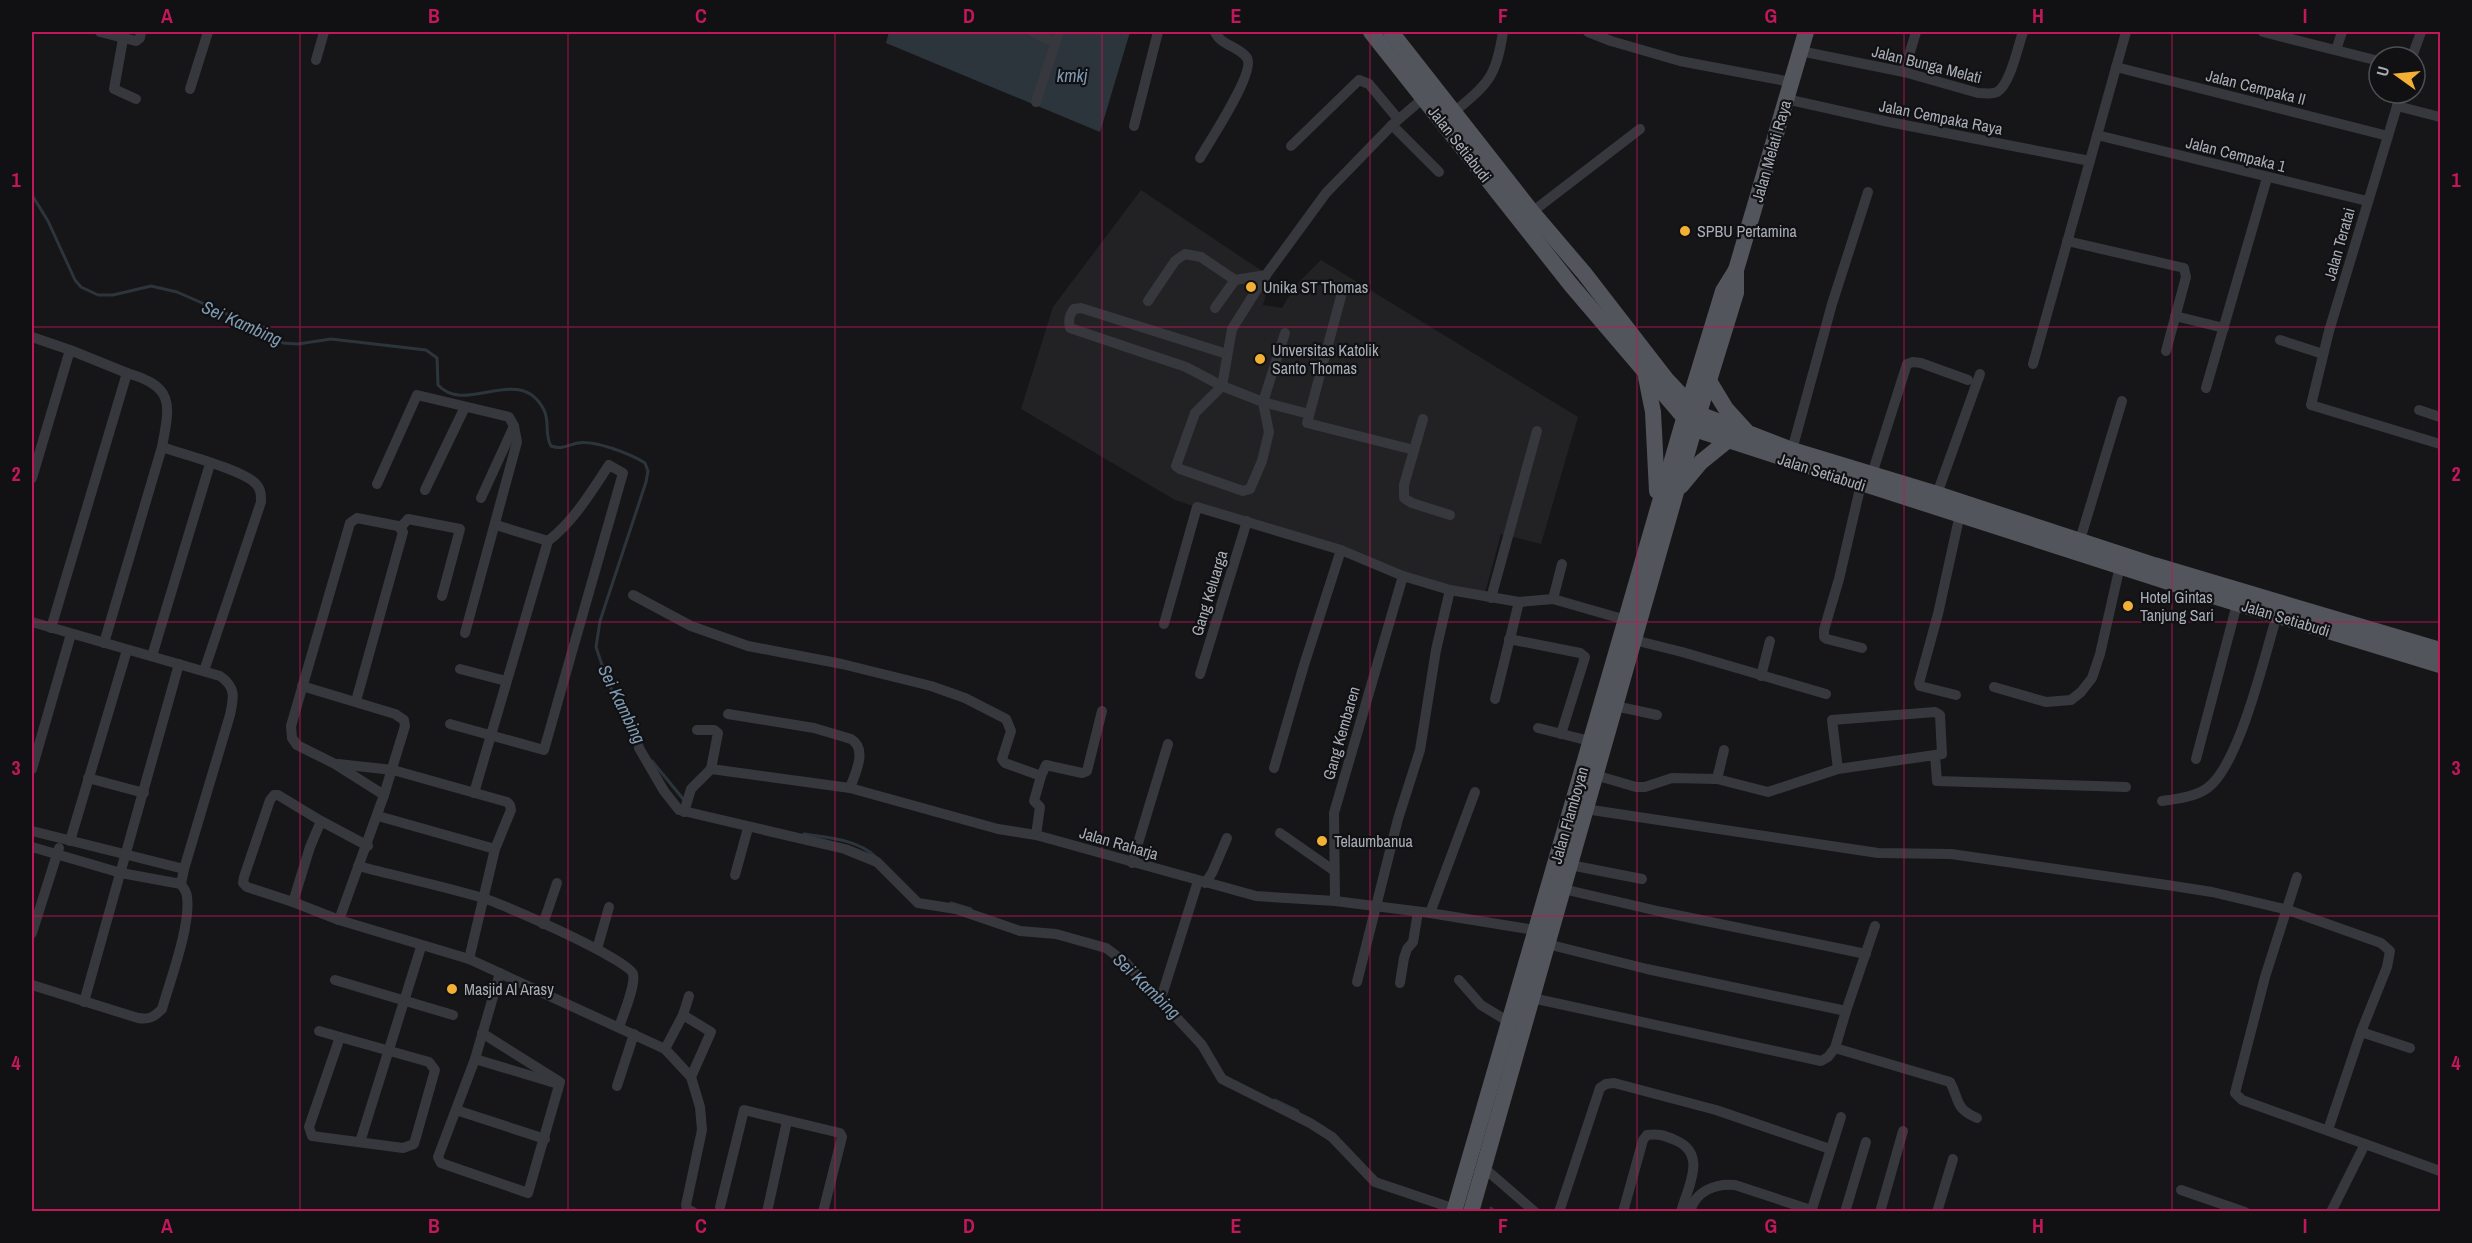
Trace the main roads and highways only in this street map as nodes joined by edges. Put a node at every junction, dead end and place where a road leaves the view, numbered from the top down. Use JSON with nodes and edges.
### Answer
{"nodes":[{"id":1,"x":1371,"y":32,"type":"edge"},
{"id":2,"x":1391,"y":32,"type":"edge"},
{"id":3,"x":1806,"y":32,"type":"edge"},
{"id":4,"x":1430,"y":93,"type":"junction"},
{"id":5,"x":1736,"y":270,"type":"junction"},
{"id":6,"x":1584,"y":273,"type":"junction"},
{"id":7,"x":1571,"y":285,"type":"junction"},
{"id":8,"x":1700,"y":365,"type":"junction"},
{"id":9,"x":1645,"y":374,"type":"junction"},
{"id":10,"x":1666,"y":379,"type":"junction"},
{"id":11,"x":1709,"y":381,"type":"junction"},
{"id":12,"x":1691,"y":417,"type":"junction"},
{"id":13,"x":1748,"y":433,"type":"junction"},
{"id":14,"x":1727,"y":441,"type":"junction"},
{"id":15,"x":1867,"y":479,"type":"junction"},
{"id":16,"x":1676,"y":493,"type":"junction"},
{"id":17,"x":1658,"y":507,"type":"junction"},
{"id":18,"x":1644,"y":579,"type":"junction"},
{"id":19,"x":2440,"y":650,"type":"edge"},
{"id":20,"x":2440,"y":665,"type":"edge"},
{"id":21,"x":1544,"y":936,"type":"junction"},
{"id":22,"x":1459,"y":1209,"type":"edge"}],
"edges":[{"from":1,"to":4,"type":"main road","name":"Jalan Setiabudi"},
{"from":2,"to":4,"type":"main road","name":"Jalan Setiabudi"},
{"from":3,"to":5,"type":"main road","name":"Jalan Melati Raya"},
{"from":4,"to":6,"type":"main road","name":"Jalan Setiabudi"},
{"from":4,"to":7,"type":"main road","name":"Jalan Setiabudi"},
{"from":5,"to":8,"type":"main road","name":"Jalan Melati Raya"},
{"from":5,"to":11,"type":"main road","name":"Jalan Melati Raya"},
{"from":6,"to":7,"type":"main road"},
{"from":6,"to":10,"type":"main road","name":"Jalan Setiabudi"},
{"from":7,"to":9,"type":"main road","name":"Jalan Setiabudi"},
{"from":8,"to":10,"type":"main road"},
{"from":8,"to":12,"type":"main road","name":"Jalan Melati Raya"},
{"from":9,"to":12,"type":"main road","name":"Jalan Setiabudi"},
{"from":9,"to":17,"type":"main road"},
{"from":10,"to":12,"type":"main road","name":"Jalan Setiabudi"},
{"from":11,"to":12,"type":"main road","name":"Jalan Melati Raya"},
{"from":11,"to":13,"type":"main road"},
{"from":12,"to":13,"type":"main road","name":"Jalan Setiabudi"},
{"from":12,"to":14,"type":"main road","name":"Jalan Setiabudi"},
{"from":12,"to":16,"type":"main road","name":"Jalan Flamboyan"},
{"from":12,"to":17,"type":"main road","name":"Jalan Flamboyan"},
{"from":13,"to":15,"type":"main road","name":"Jalan Setiabudi"},
{"from":14,"to":15,"type":"main road","name":"Jalan Setiabudi"},
{"from":14,"to":16,"type":"main road"},
{"from":15,"to":19,"type":"main road","name":"Jalan Setiabudi"},
{"from":15,"to":20,"type":"main road","name":"Jalan Setiabudi"},
{"from":16,"to":18,"type":"main road","name":"Jalan Flamboyan"},
{"from":17,"to":18,"type":"main road","name":"Jalan Flamboyan"},
{"from":18,"to":21,"type":"main road","name":"Jalan Flamboyan"},
{"from":18,"to":21,"type":"main road","name":"Jalan Flamboyan"},
{"from":21,"to":22,"type":"main road","name":"Jalan Flamboyan"},
{"from":21,"to":22,"type":"main road","name":"Jalan Flamboyan"}]}
